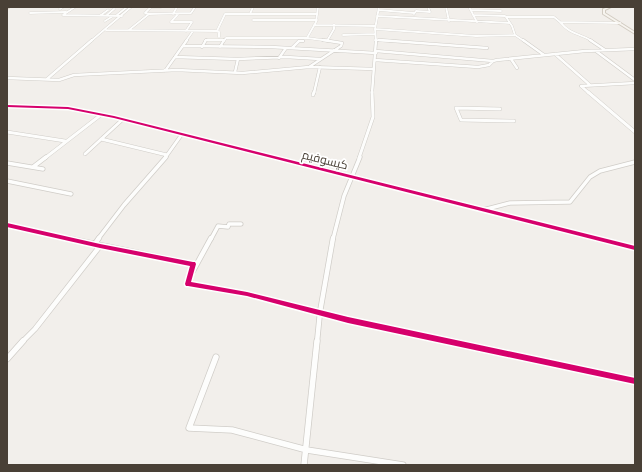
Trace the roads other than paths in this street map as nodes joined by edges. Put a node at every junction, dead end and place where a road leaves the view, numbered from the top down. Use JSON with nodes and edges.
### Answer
{"nodes":[{"id":1,"x":63,"y":7,"type":"edge"},
{"id":2,"x":75,"y":7,"type":"edge"},
{"id":3,"x":127,"y":7,"type":"edge"},
{"id":4,"x":132,"y":7,"type":"edge"},
{"id":5,"x":151,"y":7,"type":"edge"},
{"id":6,"x":161,"y":7,"type":"edge"},
{"id":7,"x":177,"y":7,"type":"edge"},
{"id":8,"x":195,"y":7,"type":"edge"},
{"id":9,"x":253,"y":7,"type":"edge"},
{"id":10,"x":318,"y":7,"type":"edge"},
{"id":11,"x":428,"y":7,"type":"edge"},
{"id":12,"x":446,"y":7,"type":"edge"},
{"id":13,"x":469,"y":7,"type":"edge"},
{"id":14,"x":498,"y":7,"type":"edge"},
{"id":15,"x":610,"y":7,"type":"edge"},
{"id":16,"x":379,"y":8,"type":"edge"},
{"id":17,"x":60,"y":9,"type":"dead end"},
{"id":18,"x":114,"y":9,"type":"dead end"},
{"id":19,"x":404,"y":9,"type":"dead end"},
{"id":20,"x":108,"y":10,"type":"dead end"},
{"id":21,"x":471,"y":10,"type":"junction"},
{"id":22,"x":501,"y":11,"type":"junction"},
{"id":23,"x":67,"y":12,"type":"junction"},
{"id":24,"x":414,"y":12,"type":"junction"},
{"id":25,"x":30,"y":13,"type":"dead end"},
{"id":26,"x":149,"y":14,"type":"junction"},
{"id":27,"x":173,"y":14,"type":"junction"},
{"id":28,"x":178,"y":14,"type":"junction"},
{"id":29,"x":250,"y":14,"type":"junction"},
{"id":30,"x":317,"y":14,"type":"junction"},
{"id":31,"x":101,"y":15,"type":"junction"},
{"id":32,"x":106,"y":15,"type":"junction"},
{"id":33,"x":473,"y":15,"type":"junction"},
{"id":34,"x":113,"y":16,"type":"junction"},
{"id":35,"x":117,"y":16,"type":"junction"},
{"id":36,"x":122,"y":16,"type":"junction"},
{"id":37,"x":377,"y":16,"type":"junction"},
{"id":38,"x":506,"y":16,"type":"junction"},
{"id":39,"x":413,"y":19,"type":"junction"},
{"id":40,"x":253,"y":20,"type":"dead end"},
{"id":41,"x":317,"y":20,"type":"junction"},
{"id":42,"x":450,"y":21,"type":"junction"},
{"id":43,"x":105,"y":22,"type":"dead end"},
{"id":44,"x":477,"y":22,"type":"junction"},
{"id":45,"x":560,"y":22,"type":"junction"},
{"id":46,"x":510,"y":23,"type":"junction"},
{"id":47,"x":620,"y":23,"type":"junction"},
{"id":48,"x":314,"y":25,"type":"junction"},
{"id":49,"x":334,"y":25,"type":"junction"},
{"id":50,"x":375,"y":28,"type":"junction"},
{"id":51,"x":106,"y":30,"type":"junction"},
{"id":52,"x":129,"y":30,"type":"junction"},
{"id":53,"x":186,"y":31,"type":"junction"},
{"id":54,"x":193,"y":31,"type":"junction"},
{"id":55,"x":217,"y":31,"type":"junction"},
{"id":56,"x":635,"y":32,"type":"edge"},
{"id":57,"x":375,"y":34,"type":"junction"},
{"id":58,"x":343,"y":35,"type":"dead end"},
{"id":59,"x":515,"y":35,"type":"junction"},
{"id":60,"x":219,"y":37,"type":"dead end"},
{"id":61,"x":307,"y":38,"type":"junction"},
{"id":62,"x":224,"y":40,"type":"junction"},
{"id":63,"x":375,"y":40,"type":"junction"},
{"id":64,"x":303,"y":41,"type":"dead end"},
{"id":65,"x":327,"y":41,"type":"junction"},
{"id":66,"x":183,"y":46,"type":"junction"},
{"id":67,"x":202,"y":47,"type":"junction"},
{"id":68,"x":220,"y":47,"type":"junction"},
{"id":69,"x":286,"y":48,"type":"junction"},
{"id":70,"x":292,"y":48,"type":"junction"},
{"id":71,"x":487,"y":48,"type":"dead end"},
{"id":72,"x":635,"y":49,"type":"edge"},
{"id":73,"x":595,"y":50,"type":"junction"},
{"id":74,"x":605,"y":50,"type":"junction"},
{"id":75,"x":334,"y":51,"type":"junction"},
{"id":76,"x":376,"y":52,"type":"junction"},
{"id":77,"x":555,"y":54,"type":"junction"},
{"id":78,"x":544,"y":55,"type":"junction"},
{"id":79,"x":174,"y":57,"type":"junction"},
{"id":80,"x":279,"y":58,"type":"junction"},
{"id":81,"x":238,"y":59,"type":"junction"},
{"id":82,"x":320,"y":59,"type":"junction"},
{"id":83,"x":511,"y":59,"type":"junction"},
{"id":84,"x":375,"y":60,"type":"junction"},
{"id":85,"x":493,"y":61,"type":"junction"},
{"id":86,"x":309,"y":66,"type":"junction"},
{"id":87,"x":320,"y":67,"type":"junction"},
{"id":88,"x":517,"y":68,"type":"dead end"},
{"id":89,"x":374,"y":69,"type":"junction"},
{"id":90,"x":165,"y":71,"type":"junction"},
{"id":91,"x":235,"y":72,"type":"junction"},
{"id":92,"x":7,"y":78,"type":"edge"},
{"id":93,"x":46,"y":80,"type":"junction"},
{"id":94,"x":635,"y":80,"type":"edge"},
{"id":95,"x":635,"y":84,"type":"edge"},
{"id":96,"x":591,"y":85,"type":"junction"},
{"id":97,"x":313,"y":95,"type":"dead end"},
{"id":98,"x":7,"y":106,"type":"edge"},
{"id":99,"x":500,"y":108,"type":"dead end"},
{"id":100,"x":102,"y":114,"type":"junction"},
{"id":101,"x":123,"y":119,"type":"junction"},
{"id":102,"x":514,"y":121,"type":"dead end"},
{"id":103,"x":7,"y":132,"type":"edge"},
{"id":104,"x":635,"y":132,"type":"edge"},
{"id":105,"x":182,"y":134,"type":"junction"},
{"id":106,"x":101,"y":140,"type":"junction"},
{"id":107,"x":65,"y":141,"type":"junction"},
{"id":108,"x":85,"y":154,"type":"dead end"},
{"id":109,"x":168,"y":155,"type":"junction"},
{"id":110,"x":635,"y":162,"type":"edge"},
{"id":111,"x":7,"y":164,"type":"edge"},
{"id":112,"x":33,"y":167,"type":"junction"},
{"id":113,"x":43,"y":169,"type":"dead end"},
{"id":114,"x":352,"y":176,"type":"junction"},
{"id":115,"x":7,"y":181,"type":"edge"},
{"id":116,"x":71,"y":194,"type":"dead end"},
{"id":117,"x":483,"y":210,"type":"junction"},
{"id":118,"x":241,"y":224,"type":"dead end"},
{"id":119,"x":7,"y":225,"type":"edge"},
{"id":120,"x":94,"y":244,"type":"junction"},
{"id":121,"x":100,"y":246,"type":"junction"},
{"id":122,"x":635,"y":248,"type":"edge"},
{"id":123,"x":191,"y":275,"type":"junction"},
{"id":124,"x":320,"y":312,"type":"junction"},
{"id":125,"x":216,"y":357,"type":"dead end"},
{"id":126,"x":7,"y":359,"type":"edge"},
{"id":127,"x":635,"y":381,"type":"edge"},
{"id":128,"x":307,"y":450,"type":"junction"},
{"id":129,"x":304,"y":465,"type":"edge"},
{"id":130,"x":402,"y":465,"type":"edge"}],
"edges":[{"from":1,"to":17,"type":"street"},
{"from":2,"to":23,"type":"street"},
{"from":3,"to":35,"type":"street"},
{"from":4,"to":36,"type":"street"},
{"from":5,"to":6,"type":"street"},
{"from":5,"to":26,"type":"street"},
{"from":7,"to":27,"type":"street"},
{"from":8,"to":28,"type":"street"},
{"from":9,"to":29,"type":"street"},
{"from":10,"to":30,"type":"street"},
{"from":11,"to":24,"type":"street"},
{"from":12,"to":42,"type":"street"},
{"from":13,"to":21,"type":"street"},
{"from":14,"to":22,"type":"street"},
{"from":15,"to":47,"type":"street"},
{"from":16,"to":19,"type":"street"},
{"from":16,"to":24,"type":"street"},
{"from":16,"to":37,"type":"street"},
{"from":18,"to":32,"type":"street"},
{"from":20,"to":31,"type":"street"},
{"from":21,"to":22,"type":"street"},
{"from":21,"to":33,"type":"street"},
{"from":22,"to":38,"type":"street"},
{"from":23,"to":25,"type":"street"},
{"from":23,"to":31,"type":"street"},
{"from":24,"to":39,"type":"street"},
{"from":26,"to":27,"type":"street"},
{"from":26,"to":52,"type":"street"},
{"from":27,"to":28,"type":"street"},
{"from":28,"to":53,"type":"street"},
{"from":29,"to":30,"type":"street"},
{"from":29,"to":55,"type":"street"},
{"from":30,"to":41,"type":"street"},
{"from":31,"to":32,"type":"street"},
{"from":32,"to":34,"type":"street"},
{"from":33,"to":38,"type":"street"},
{"from":33,"to":44,"type":"street"},
{"from":34,"to":35,"type":"street"},
{"from":34,"to":43,"type":"street"},
{"from":35,"to":36,"type":"street"},
{"from":36,"to":51,"type":"street"},
{"from":37,"to":39,"type":"street"},
{"from":37,"to":50,"type":"street"},
{"from":38,"to":45,"type":"street"},
{"from":38,"to":46,"type":"street"},
{"from":39,"to":42,"type":"street"},
{"from":40,"to":41,"type":"street"},
{"from":41,"to":48,"type":"street"},
{"from":42,"to":44,"type":"street"},
{"from":44,"to":46,"type":"street"},
{"from":45,"to":47,"type":"street"},
{"from":45,"to":74,"type":"street"},
{"from":46,"to":59,"type":"street"},
{"from":47,"to":56,"type":"street"},
{"from":48,"to":49,"type":"street"},
{"from":48,"to":61,"type":"street"},
{"from":49,"to":50,"type":"street"},
{"from":49,"to":65,"type":"street"},
{"from":50,"to":57,"type":"street"},
{"from":50,"to":59,"type":"street"},
{"from":51,"to":52,"type":"street"},
{"from":51,"to":93,"type":"street"},
{"from":52,"to":53,"type":"street"},
{"from":53,"to":54,"type":"street"},
{"from":54,"to":55,"type":"street"},
{"from":54,"to":66,"type":"street"},
{"from":55,"to":60,"type":"street"},
{"from":57,"to":58,"type":"street"},
{"from":57,"to":63,"type":"street"},
{"from":59,"to":78,"type":"street"},
{"from":61,"to":62,"type":"street"},
{"from":61,"to":65,"type":"street"},
{"from":62,"to":67,"type":"street"},
{"from":62,"to":68,"type":"street"},
{"from":63,"to":71,"type":"street"},
{"from":63,"to":76,"type":"street"},
{"from":64,"to":70,"type":"street"},
{"from":65,"to":75,"type":"street"},
{"from":66,"to":67,"type":"street"},
{"from":66,"to":79,"type":"street"},
{"from":67,"to":68,"type":"street"},
{"from":68,"to":69,"type":"street"},
{"from":69,"to":70,"type":"street"},
{"from":69,"to":80,"type":"street"},
{"from":70,"to":75,"type":"street"},
{"from":72,"to":74,"type":"street"},
{"from":73,"to":74,"type":"street"},
{"from":73,"to":77,"type":"street"},
{"from":73,"to":94,"type":"street"},
{"from":75,"to":76,"type":"street"},
{"from":75,"to":82,"type":"street"},
{"from":76,"to":84,"type":"street"},
{"from":76,"to":85,"type":"street"},
{"from":77,"to":78,"type":"street"},
{"from":77,"to":96,"type":"street"},
{"from":78,"to":83,"type":"street"},
{"from":79,"to":81,"type":"street"},
{"from":79,"to":90,"type":"street"},
{"from":80,"to":81,"type":"street"},
{"from":80,"to":82,"type":"street"},
{"from":81,"to":91,"type":"street"},
{"from":82,"to":86,"type":"street"},
{"from":83,"to":85,"type":"street"},
{"from":83,"to":88,"type":"street"},
{"from":84,"to":85,"type":"street"},
{"from":84,"to":89,"type":"street"},
{"from":86,"to":87,"type":"street"},
{"from":86,"to":91,"type":"street"},
{"from":87,"to":89,"type":"street"},
{"from":87,"to":97,"type":"street"},
{"from":89,"to":114,"type":"street"},
{"from":90,"to":91,"type":"street"},
{"from":90,"to":93,"type":"street"},
{"from":92,"to":93,"type":"street"},
{"from":95,"to":96,"type":"street"},
{"from":96,"to":104,"type":"street"},
{"from":98,"to":100,"type":"street","name":"كيسوفيم"},
{"from":99,"to":102,"type":"street"},
{"from":100,"to":101,"type":"street","name":"كيسوفيم"},
{"from":100,"to":107,"type":"street"},
{"from":101,"to":105,"type":"street","name":"كيسوفيم"},
{"from":101,"to":106,"type":"street"},
{"from":103,"to":107,"type":"street"},
{"from":105,"to":109,"type":"street"},
{"from":105,"to":114,"type":"street","name":"كيسوفيم"},
{"from":106,"to":108,"type":"street"},
{"from":106,"to":109,"type":"street"},
{"from":107,"to":112,"type":"street"},
{"from":109,"to":120,"type":"street"},
{"from":110,"to":117,"type":"street"},
{"from":111,"to":112,"type":"street"},
{"from":112,"to":113,"type":"street"},
{"from":114,"to":117,"type":"street","name":"كيسوفيم"},
{"from":114,"to":124,"type":"street"},
{"from":115,"to":116,"type":"street"},
{"from":117,"to":122,"type":"street","name":"كيسوفيم"},
{"from":118,"to":123,"type":"street"},
{"from":119,"to":120,"type":"street"},
{"from":120,"to":121,"type":"street"},
{"from":121,"to":123,"type":"street"},
{"from":121,"to":126,"type":"street"},
{"from":123,"to":124,"type":"street"},
{"from":124,"to":127,"type":"street"},
{"from":124,"to":128,"type":"street"},
{"from":125,"to":128,"type":"street"},
{"from":128,"to":129,"type":"street"},
{"from":128,"to":130,"type":"street"}]}
